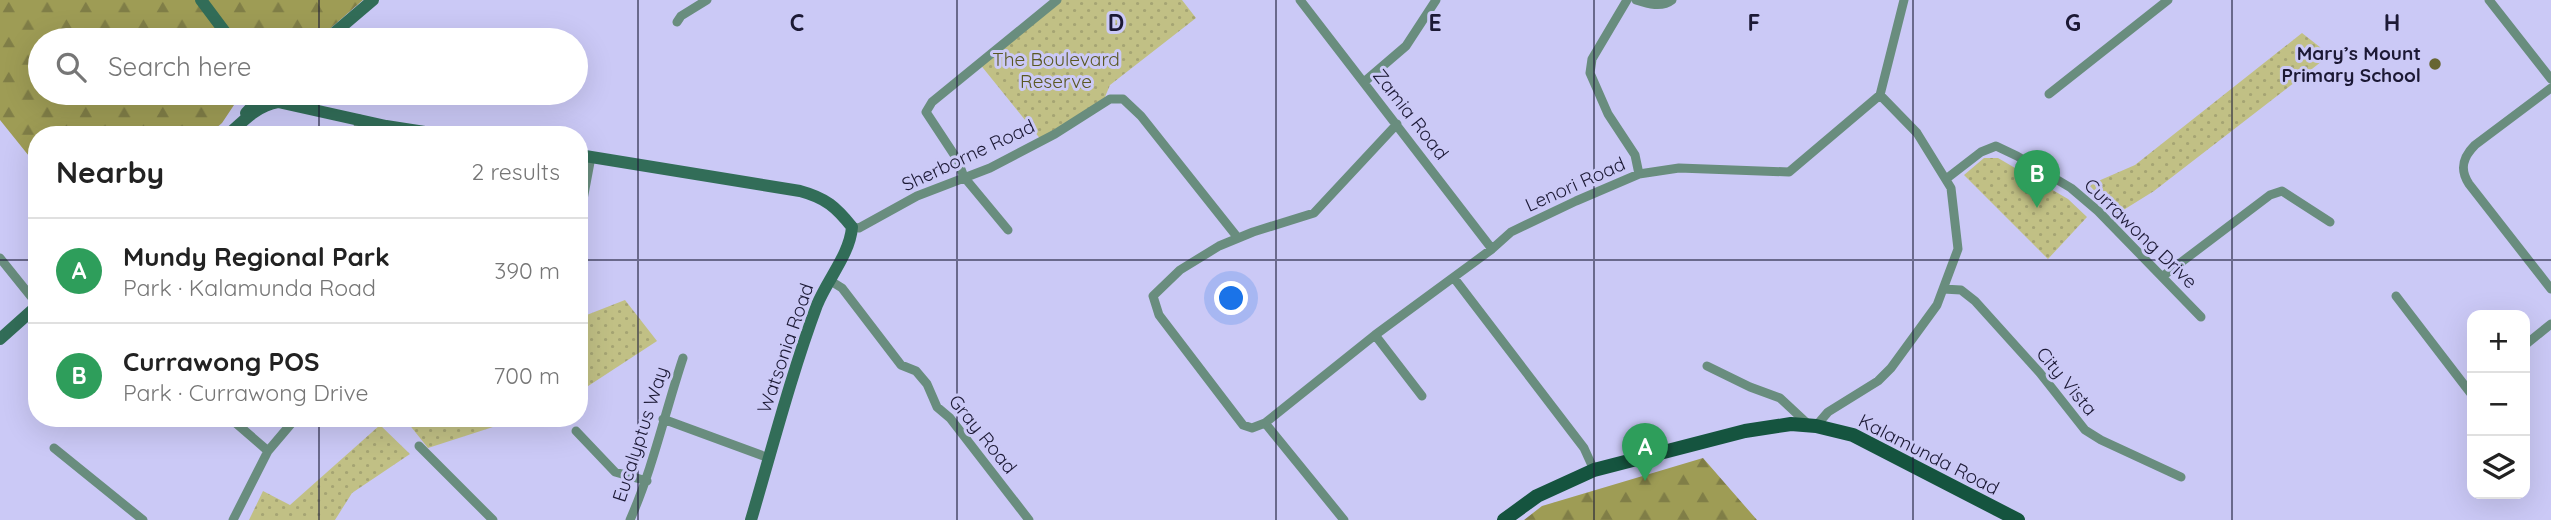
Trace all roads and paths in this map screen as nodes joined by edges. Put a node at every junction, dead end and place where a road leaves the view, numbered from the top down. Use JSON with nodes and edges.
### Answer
{"nodes":[{"id":1,"x":201,"y":0,"type":"edge"},
{"id":2,"x":373,"y":0,"type":"edge"},
{"id":3,"x":707,"y":0,"type":"edge"},
{"id":4,"x":1057,"y":0,"type":"edge"},
{"id":5,"x":1300,"y":0,"type":"edge"},
{"id":6,"x":1436,"y":0,"type":"edge"},
{"id":7,"x":1627,"y":0,"type":"edge"},
{"id":8,"x":1636,"y":0,"type":"edge"},
{"id":9,"x":1672,"y":0,"type":"edge"},
{"id":10,"x":1904,"y":0,"type":"edge"},
{"id":11,"x":2168,"y":0,"type":"edge"},
{"id":12,"x":2489,"y":0,"type":"edge"},
{"id":13,"x":351,"y":20,"type":"junction"},
{"id":14,"x":677,"y":22,"type":"dead end"},
{"id":15,"x":223,"y":28,"type":"edge"},
{"id":16,"x":341,"y":28,"type":"edge"},
{"id":17,"x":344,"y":28,"type":"edge"},
{"id":18,"x":2551,"y":79,"type":"edge"},
{"id":19,"x":1364,"y":82,"type":"junction"},
{"id":20,"x":2551,"y":88,"type":"edge"},
{"id":21,"x":2049,"y":93,"type":"dead end"},
{"id":22,"x":1880,"y":95,"type":"junction"},
{"id":23,"x":260,"y":105,"type":"edge"},
{"id":24,"x":263,"y":105,"type":"edge"},
{"id":25,"x":294,"y":105,"type":"edge"},
{"id":26,"x":360,"y":119,"type":"junction"},
{"id":27,"x":1397,"y":124,"type":"junction"},
{"id":28,"x":231,"y":126,"type":"edge"},
{"id":29,"x":238,"y":126,"type":"edge"},
{"id":30,"x":358,"y":126,"type":"edge"},
{"id":31,"x":397,"y":126,"type":"edge"},
{"id":32,"x":588,"y":156,"type":"edge"},
{"id":33,"x":1639,"y":174,"type":"junction"},
{"id":34,"x":964,"y":177,"type":"junction"},
{"id":35,"x":1946,"y":179,"type":"junction"},
{"id":36,"x":2330,"y":222,"type":"dead end"},
{"id":37,"x":852,"y":228,"type":"junction"},
{"id":38,"x":1008,"y":230,"type":"dead end"},
{"id":39,"x":1238,"y":238,"type":"junction"},
{"id":40,"x":1492,"y":250,"type":"junction"},
{"id":41,"x":0,"y":258,"type":"edge"},
{"id":42,"x":2163,"y":276,"type":"junction"},
{"id":43,"x":1454,"y":278,"type":"junction"},
{"id":44,"x":829,"y":280,"type":"junction"},
{"id":45,"x":1943,"y":289,"type":"junction"},
{"id":46,"x":2551,"y":289,"type":"edge"},
{"id":47,"x":28,"y":294,"type":"edge"},
{"id":48,"x":2396,"y":296,"type":"dead end"},
{"id":49,"x":28,"y":313,"type":"edge"},
{"id":50,"x":2201,"y":317,"type":"dead end"},
{"id":51,"x":2551,"y":324,"type":"edge"},
{"id":52,"x":1375,"y":335,"type":"junction"},
{"id":53,"x":0,"y":339,"type":"edge"},
{"id":54,"x":2530,"y":341,"type":"edge"},
{"id":55,"x":683,"y":358,"type":"dead end"},
{"id":56,"x":1707,"y":366,"type":"dead end"},
{"id":57,"x":2467,"y":385,"type":"edge"},
{"id":58,"x":1422,"y":396,"type":"dead end"},
{"id":59,"x":663,"y":419,"type":"junction"},
{"id":60,"x":1265,"y":423,"type":"junction"},
{"id":61,"x":1812,"y":425,"type":"junction"},
{"id":62,"x":240,"y":427,"type":"edge"},
{"id":63,"x":288,"y":427,"type":"edge"},
{"id":64,"x":576,"y":431,"type":"dead end"},
{"id":65,"x":418,"y":446,"type":"dead end"},
{"id":66,"x":54,"y":449,"type":"dead end"},
{"id":67,"x":268,"y":451,"type":"junction"},
{"id":68,"x":769,"y":458,"type":"junction"},
{"id":69,"x":1594,"y":470,"type":"junction"},
{"id":70,"x":2181,"y":477,"type":"dead end"},
{"id":71,"x":647,"y":481,"type":"junction"},
{"id":72,"x":143,"y":520,"type":"edge"},
{"id":73,"x":233,"y":520,"type":"edge"},
{"id":74,"x":493,"y":520,"type":"edge"},
{"id":75,"x":630,"y":520,"type":"edge"},
{"id":76,"x":751,"y":520,"type":"edge"},
{"id":77,"x":1029,"y":520,"type":"edge"},
{"id":78,"x":1343,"y":520,"type":"edge"},
{"id":79,"x":1504,"y":520,"type":"edge"},
{"id":80,"x":2018,"y":520,"type":"edge"}],
"edges":[{"from":1,"to":15,"type":"street"},
{"from":2,"to":13,"type":"street"},
{"from":3,"to":14,"type":"street"},
{"from":4,"to":34,"type":"street"},
{"from":5,"to":19,"type":"street","name":"Zamia Road"},
{"from":6,"to":19,"type":"street"},
{"from":7,"to":33,"type":"street"},
{"from":8,"to":9,"type":"street"},
{"from":10,"to":22,"type":"street"},
{"from":11,"to":21,"type":"street"},
{"from":12,"to":18,"type":"street"},
{"from":13,"to":16,"type":"street"},
{"from":13,"to":17,"type":"street"},
{"from":19,"to":27,"type":"street","name":"Zamia Road"},
{"from":20,"to":46,"type":"street"},
{"from":22,"to":33,"type":"street","name":"Lenori Road"},
{"from":22,"to":35,"type":"street"},
{"from":23,"to":28,"type":"street"},
{"from":24,"to":29,"type":"street"},
{"from":25,"to":26,"type":"street"},
{"from":26,"to":30,"type":"street"},
{"from":26,"to":31,"type":"street"},
{"from":27,"to":39,"type":"street"},
{"from":27,"to":40,"type":"street","name":"Zamia Road"},
{"from":32,"to":37,"type":"street"},
{"from":33,"to":40,"type":"street","name":"Lenori Road"},
{"from":34,"to":37,"type":"street","name":"Sherborne Road"},
{"from":34,"to":38,"type":"street"},
{"from":34,"to":39,"type":"street","name":"Sherborne Road"},
{"from":35,"to":42,"type":"street","name":"Currawong Drive"},
{"from":35,"to":45,"type":"street"},
{"from":36,"to":42,"type":"street"},
{"from":37,"to":44,"type":"street","name":"Watsonia Road"},
{"from":39,"to":60,"type":"street"},
{"from":40,"to":43,"type":"street","name":"Lenori Road"},
{"from":41,"to":47,"type":"street"},
{"from":42,"to":50,"type":"street","name":"Currawong Drive"},
{"from":43,"to":52,"type":"street","name":"Lenori Road"},
{"from":43,"to":69,"type":"street"},
{"from":44,"to":68,"type":"street","name":"Watsonia Road"},
{"from":44,"to":77,"type":"street","name":"Gray Road"},
{"from":45,"to":61,"type":"street"},
{"from":45,"to":70,"type":"street","name":"City Vista"},
{"from":48,"to":57,"type":"street"},
{"from":49,"to":53,"type":"street"},
{"from":51,"to":54,"type":"street"},
{"from":52,"to":58,"type":"street"},
{"from":52,"to":60,"type":"street","name":"Lenori Road"},
{"from":55,"to":59,"type":"street","name":"Eucalyptus Way"},
{"from":56,"to":61,"type":"street"},
{"from":59,"to":68,"type":"street"},
{"from":59,"to":71,"type":"street","name":"Eucalyptus Way"},
{"from":60,"to":78,"type":"street"},
{"from":61,"to":69,"type":"main road","name":"Kalamunda Road"},
{"from":61,"to":80,"type":"main road","name":"Kalamunda Road"},
{"from":62,"to":67,"type":"street"},
{"from":63,"to":67,"type":"street"},
{"from":64,"to":71,"type":"street"},
{"from":65,"to":74,"type":"street"},
{"from":66,"to":72,"type":"street"},
{"from":67,"to":73,"type":"street"},
{"from":68,"to":76,"type":"street","name":"Watsonia Road"},
{"from":69,"to":79,"type":"main road","name":"Kalamunda Road"},
{"from":71,"to":75,"type":"street","name":"Eucalyptus Way"}]}
